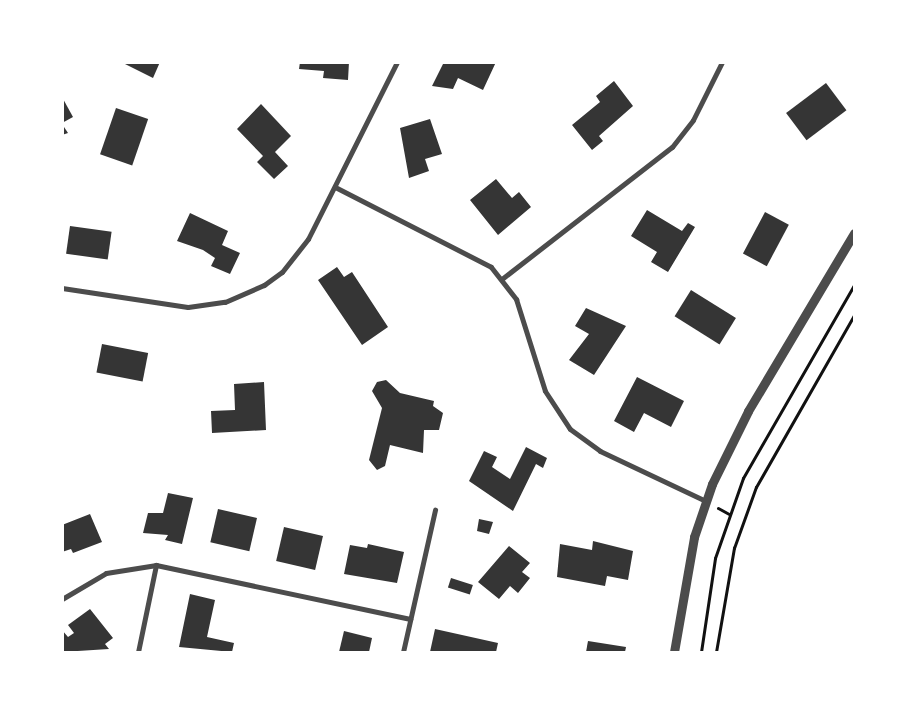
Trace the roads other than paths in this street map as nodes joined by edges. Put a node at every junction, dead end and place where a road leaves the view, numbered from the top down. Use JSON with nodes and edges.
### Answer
{"nodes":[{"id":1,"x":397,"y":62,"type":"edge"},
{"id":2,"x":722,"y":62,"type":"edge"},
{"id":3,"x":334,"y":187,"type":"junction"},
{"id":4,"x":854,"y":233,"type":"edge"},
{"id":5,"x":503,"y":278,"type":"junction"},
{"id":6,"x":62,"y":288,"type":"edge"},
{"id":7,"x":706,"y":501,"type":"junction"},
{"id":8,"x":435,"y":510,"type":"dead end"},
{"id":9,"x":156,"y":565,"type":"junction"},
{"id":10,"x":62,"y":599,"type":"edge"},
{"id":11,"x":410,"y":618,"type":"junction"},
{"id":12,"x":138,"y":652,"type":"edge"},
{"id":13,"x":402,"y":652,"type":"edge"},
{"id":14,"x":674,"y":652,"type":"edge"}],
"edges":[{"from":1,"to":3,"type":"street"},
{"from":2,"to":5,"type":"street"},
{"from":3,"to":5,"type":"street"},
{"from":3,"to":6,"type":"street"},
{"from":4,"to":7,"type":"street"},
{"from":5,"to":7,"type":"street"},
{"from":7,"to":14,"type":"street"},
{"from":8,"to":11,"type":"street"},
{"from":9,"to":10,"type":"street"},
{"from":9,"to":11,"type":"street"},
{"from":9,"to":12,"type":"street"},
{"from":11,"to":13,"type":"street"}]}
